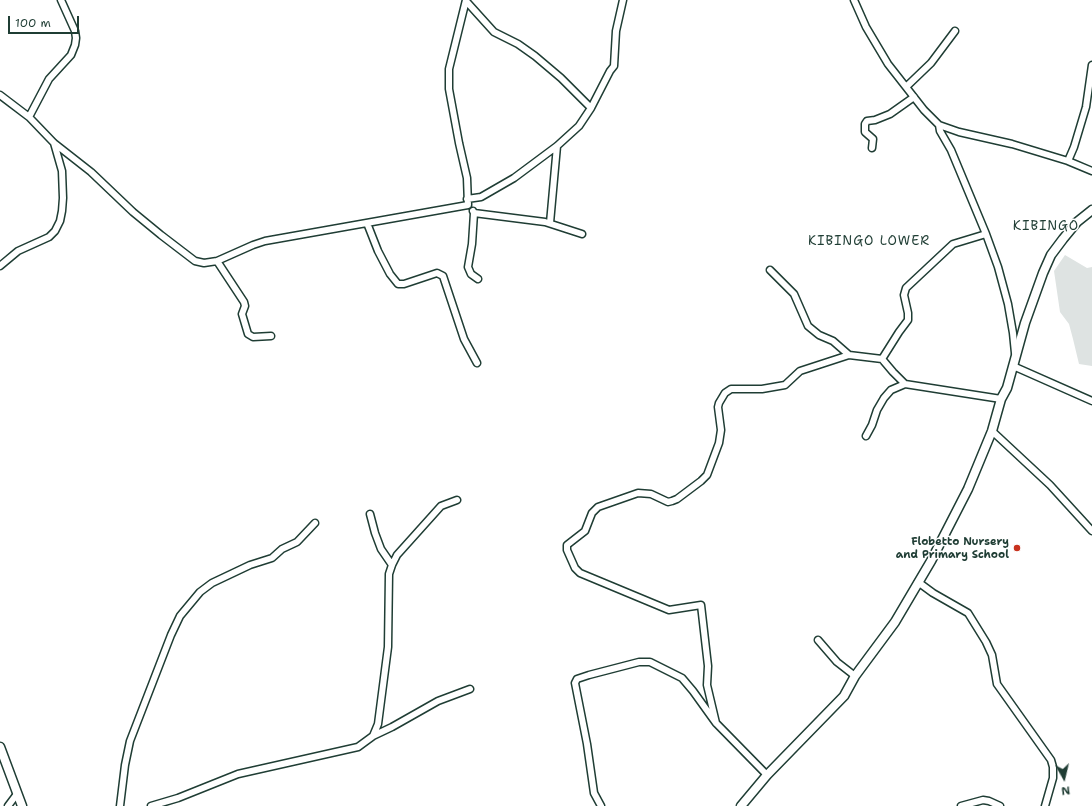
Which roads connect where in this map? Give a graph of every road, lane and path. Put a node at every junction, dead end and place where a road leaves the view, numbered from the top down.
1 (61, 0) edge
2 (466, 0) edge
3 (623, 0) edge
4 (854, 0) edge
5 (955, 31) dead end
6 (1092, 65) edge
7 (906, 87) junction
8 (0, 95) edge
9 (914, 97) junction
10 (591, 108) junction
11 (29, 117) junction
12 (939, 125) junction
13 (54, 143) junction
14 (558, 146) junction
15 (872, 148) dead end
16 (1068, 161) junction
17 (1092, 171) edge
18 (467, 202) junction
19 (1092, 210) edge
20 (474, 213) junction
21 (367, 223) junction
22 (550, 223) junction
23 (582, 234) dead end
24 (986, 234) junction
25 (217, 261) junction
26 (0, 266) edge
27 (770, 270) dead end
28 (478, 279) dead end
29 (271, 336) dead end
30 (849, 355) junction
31 (1016, 356) junction
32 (882, 359) junction
33 (477, 364) dead end
34 (1013, 366) junction
35 (905, 384) junction
36 (1002, 399) junction
37 (1092, 401) edge
38 (992, 431) junction
39 (866, 436) dead end
40 (457, 500) dead end
41 (370, 514) dead end
42 (315, 523) dead end
43 (1092, 531) edge
44 (392, 565) junction
45 (918, 582) junction
46 (818, 640) dead end
47 (855, 676) junction
48 (470, 689) dead end
49 (716, 723) junction
50 (373, 736) junction
51 (0, 747) edge
52 (767, 775) junction
53 (17, 794) junction
54 (8, 806) edge
55 (22, 806) edge
56 (120, 806) edge
57 (152, 806) edge
58 (601, 806) edge
59 (741, 806) edge
60 (961, 806) edge
61 (1000, 806) edge
62 (1045, 806) edge

1 - 11 street
2 - 10 street
2 - 18 street
3 - 10 street
4 - 7 street
5 - 7 street
6 - 16 street
7 - 9 street
8 - 11 street
9 - 12 street
9 - 15 street
10 - 14 street
11 - 13 street
12 - 16 street
12 - 24 street
13 - 25 street
13 - 26 street
14 - 18 street
14 - 22 street
16 - 17 street
18 - 20 street
18 - 21 street
19 - 31 main road
20 - 22 street
20 - 28 street
21 - 25 street
21 - 33 street
22 - 23 street
24 - 31 street
24 - 32 street
25 - 29 street
27 - 30 street
30 - 32 street
30 - 49 street
31 - 34 main road
32 - 35 street
34 - 36 main road
34 - 37 street
35 - 36 street
35 - 39 street
36 - 38 main road
38 - 43 street
38 - 45 main road
40 - 44 street
41 - 44 street
42 - 56 street
44 - 50 street
45 - 47 main road
45 - 62 street
46 - 47 street
47 - 52 main road
48 - 50 street
49 - 52 street
49 - 58 street
50 - 57 street
51 - 53 main road
52 - 59 main road
53 - 54 street
53 - 55 main road
60 - 61 street

